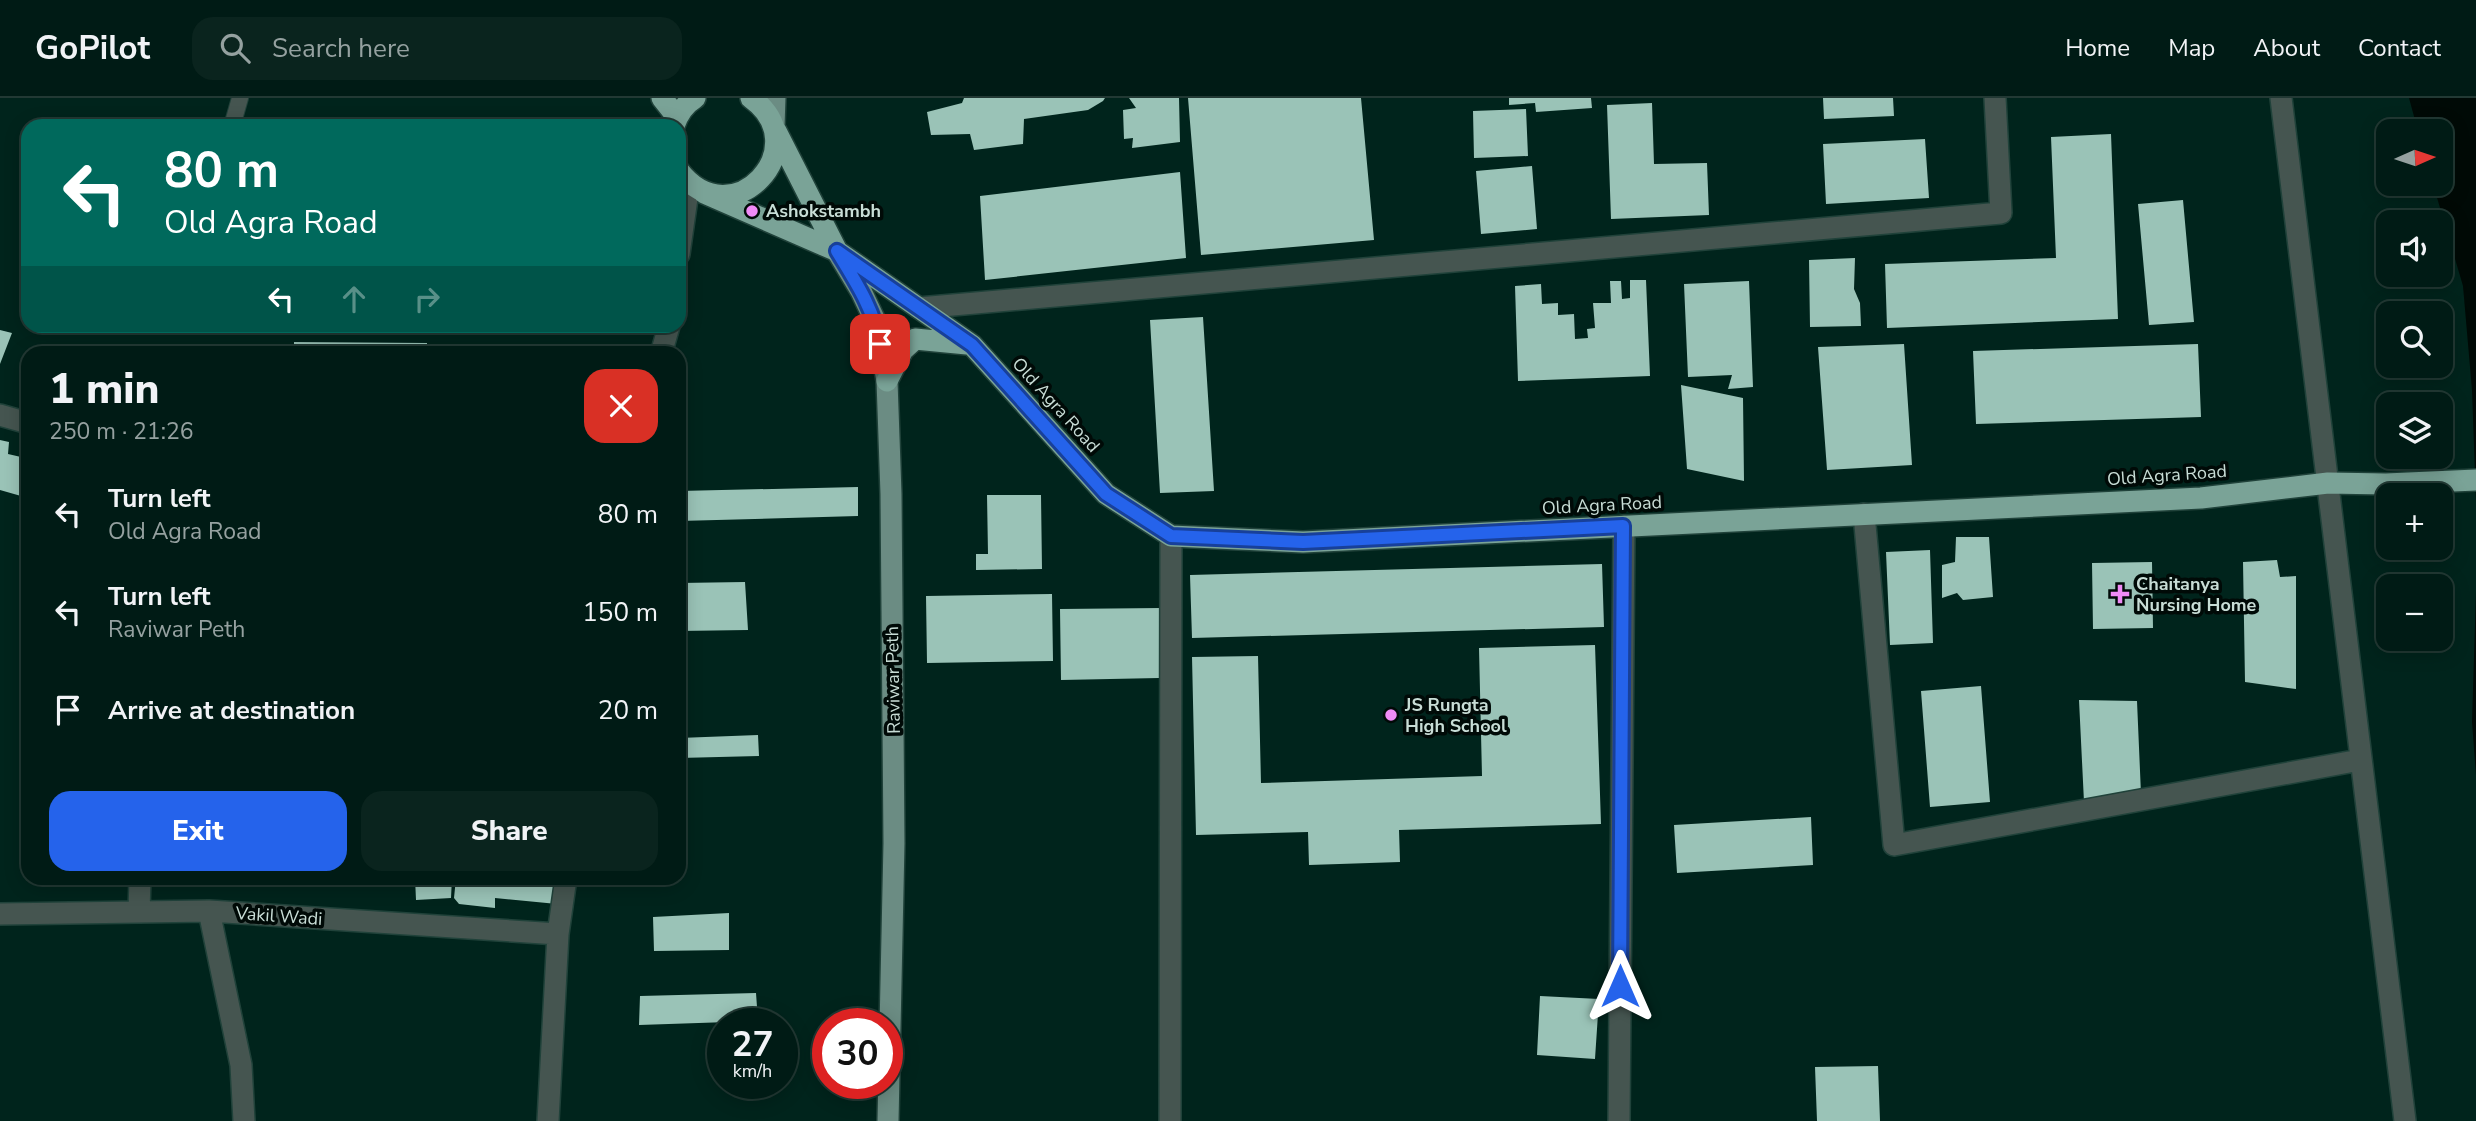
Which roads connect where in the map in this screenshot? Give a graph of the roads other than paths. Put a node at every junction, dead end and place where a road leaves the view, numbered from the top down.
1 (240, 98) edge
2 (662, 98) edge
3 (695, 98) edge
4 (751, 98) edge
5 (775, 98) edge
6 (1994, 98) edge
7 (2281, 98) edge
8 (234, 119) edge
9 (675, 119) edge
10 (677, 119) edge
11 (774, 126) junction
12 (691, 183) edge
13 (686, 213) edge
14 (837, 251) junction
15 (919, 308) junction
16 (972, 345) junction
17 (887, 381) junction
18 (0, 415) edge
19 (21, 421) edge
20 (2476, 480) edge
21 (2328, 483) junction
22 (1864, 514) junction
23 (1623, 526) junction
24 (1171, 536) junction
25 (2360, 760) junction
26 (140, 885) edge
27 (565, 885) edge
28 (209, 911) junction
29 (139, 912) junction
30 (0, 914) edge
31 (558, 934) junction
32 (244, 1121) edge
33 (548, 1121) edge
34 (888, 1121) edge
35 (1170, 1121) edge
36 (1619, 1121) edge
37 (2405, 1121) edge

1 - 8 lane
2 - 9 highway
3 - 10 highway
4 - 11 highway, Old Agra Road
5 - 11 main road
6 - 15 street
7 - 21 street
11 - 12 highway
11 - 14 highway, Old Agra Road
12 - 13 street
12 - 14 highway, Old Agra Road
14 - 15 highway, Old Agra Road
14 - 17 main road, Raviwar Peth
15 - 16 highway, Old Agra Road
16 - 17 highway
16 - 24 highway, Old Agra Road
17 - 34 main road, Raviwar Peth
18 - 19 street
20 - 21 highway, Old Agra Road
21 - 22 highway, Old Agra Road
21 - 25 street
22 - 23 highway, Old Agra Road
22 - 25 street
23 - 24 highway, Old Agra Road
23 - 36 street
24 - 35 street
25 - 37 street
26 - 29 street
27 - 31 street
28 - 29 street, Vakil Wadi
28 - 31 street, Vakil Wadi
28 - 32 street
29 - 30 street, Vakil Wadi
31 - 33 street

